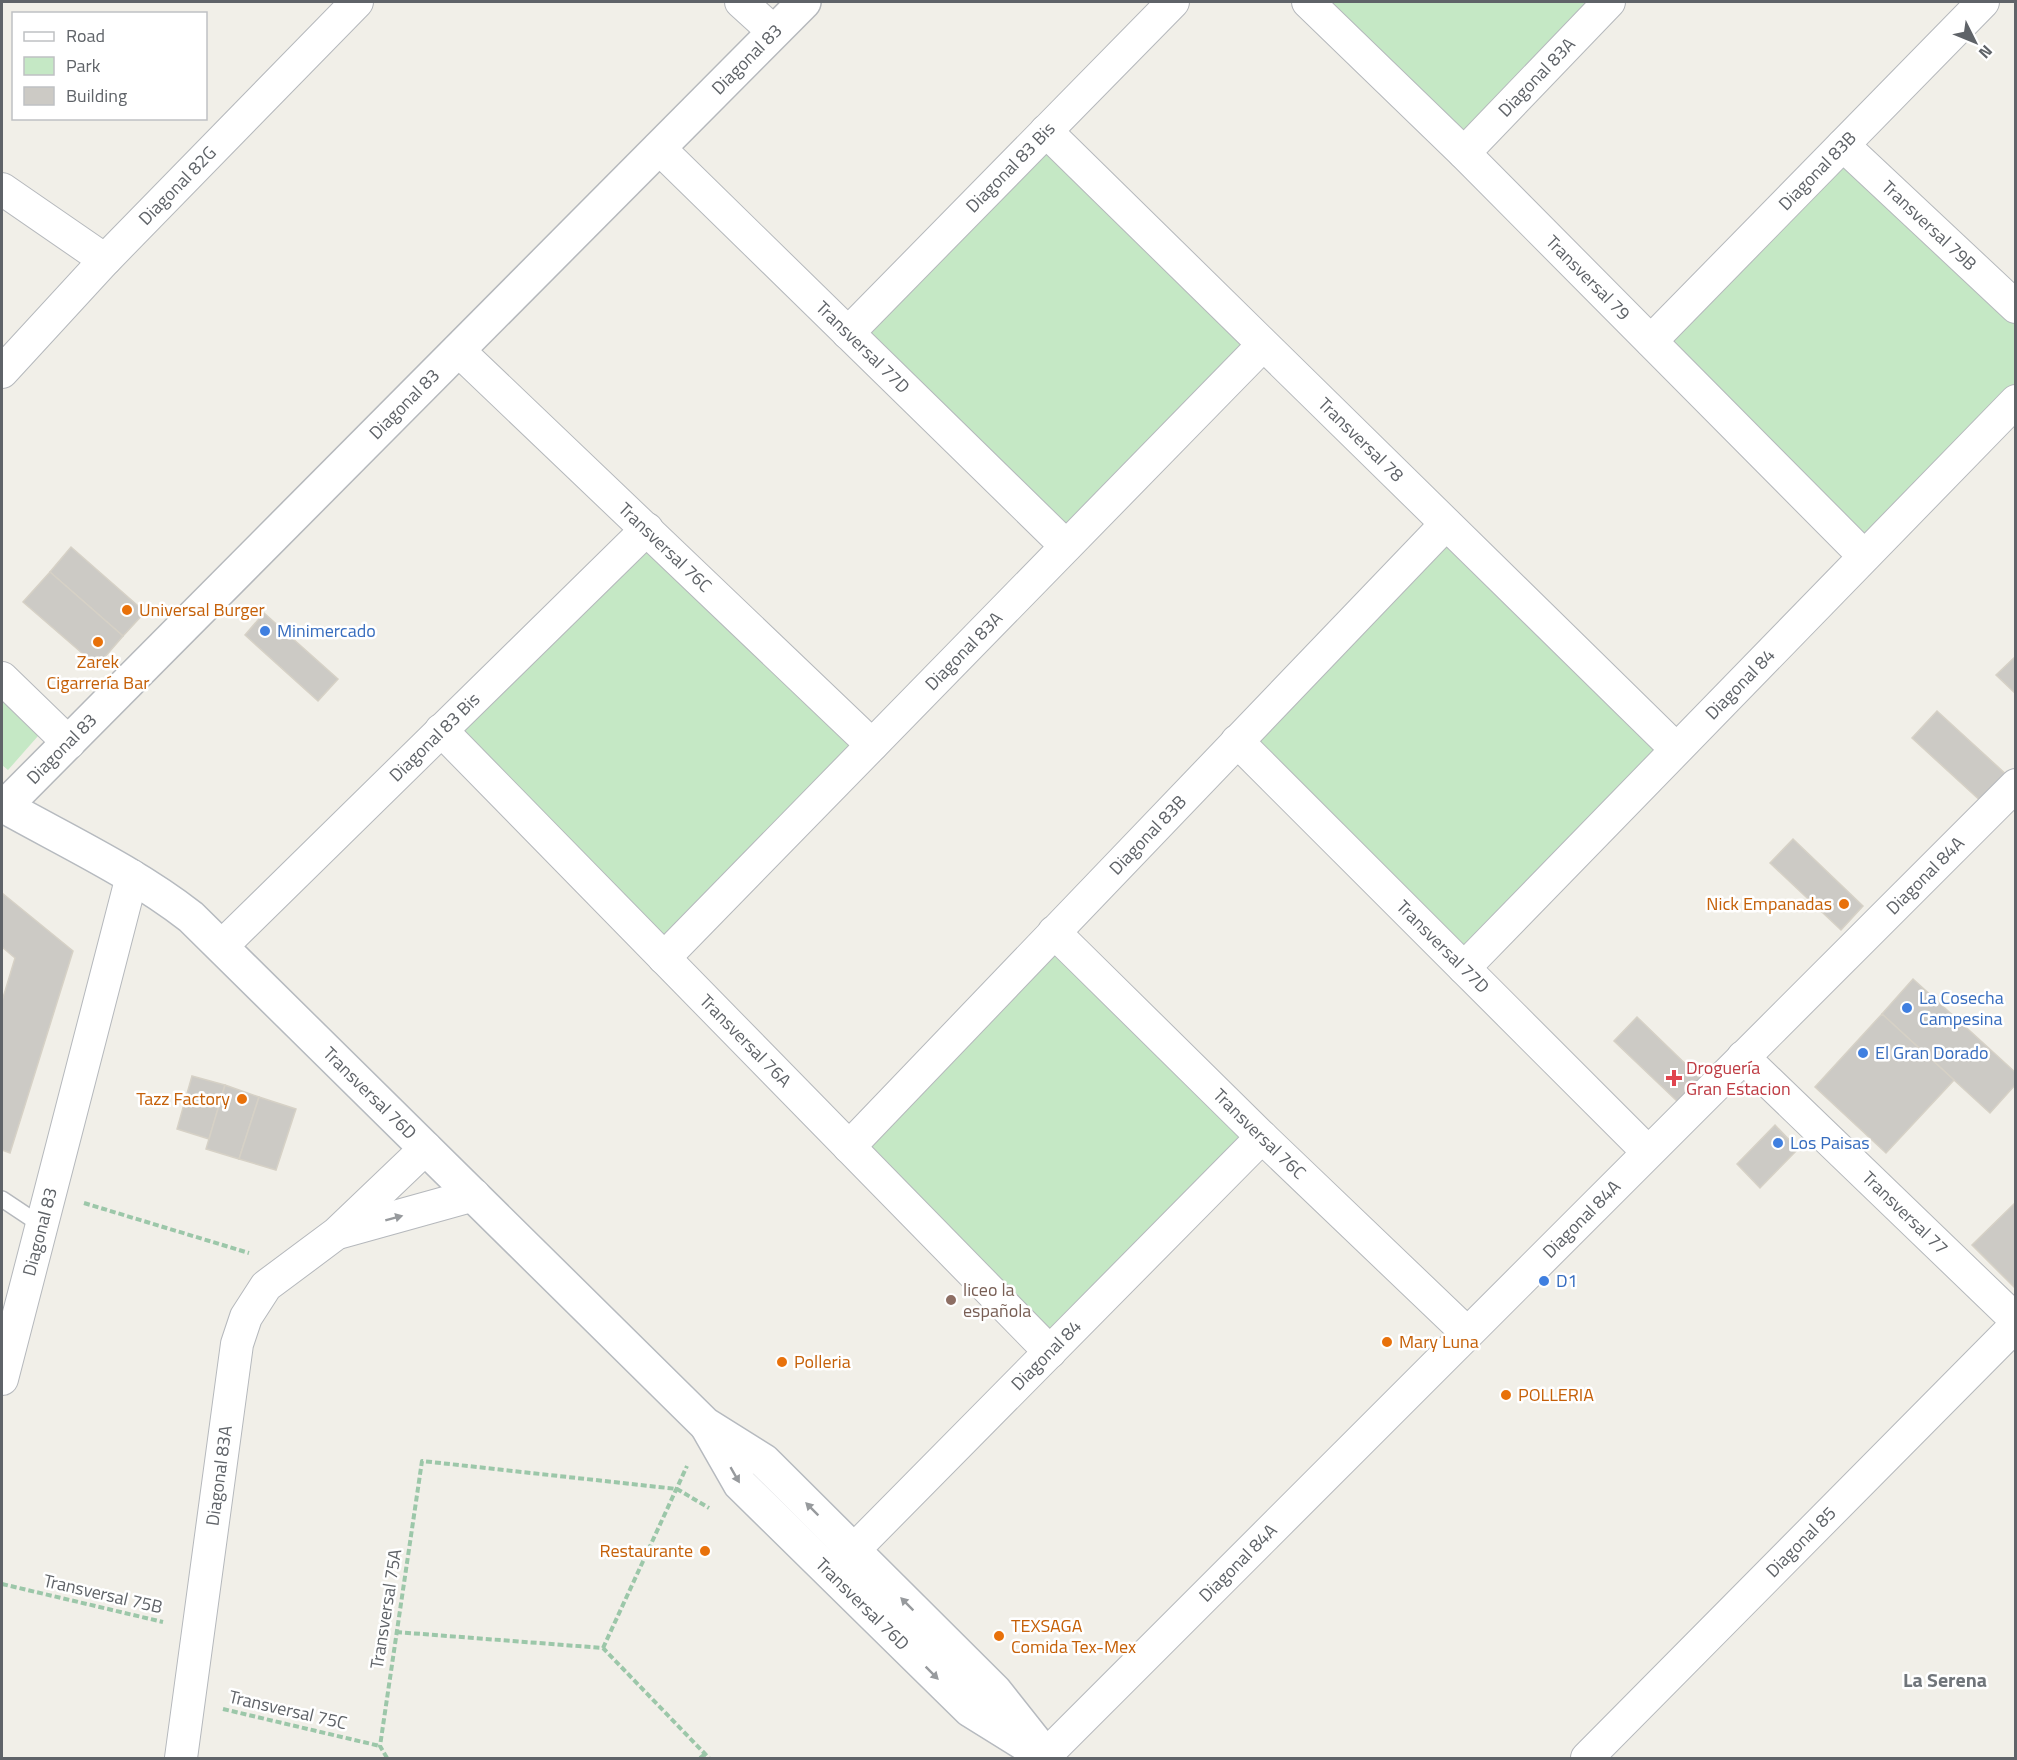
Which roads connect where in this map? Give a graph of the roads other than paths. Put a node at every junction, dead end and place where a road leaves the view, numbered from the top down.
1 (357, 2) edge
2 (741, 2) edge
3 (804, 2) edge
4 (1173, 2) edge
5 (1308, 2) edge
6 (1609, 2) edge
7 (1983, 2) edge
8 (774, 32) junction
9 (1046, 131) junction
10 (1843, 145) junction
11 (659, 148) junction
12 (1464, 153) junction
13 (2, 189) edge
14 (105, 260) junction
15 (2016, 307) edge
16 (848, 333) junction
17 (1651, 341) junction
18 (1263, 345) junction
19 (458, 350) junction
20 (2, 372) edge
21 (2016, 401) edge
22 (1446, 524) junction
23 (647, 529) junction
24 (1066, 546) junction
25 (1864, 556) junction
26 (2, 678) edge
27 (441, 730) junction
28 (1237, 741) junction
29 (69, 743) junction
30 (872, 745) junction
31 (1676, 749) junction
32 (2016, 784) edge
33 (3, 806) edge
34 (132, 876) junction
35 (1054, 932) junction
36 (222, 946) junction
37 (664, 958) junction
38 (1464, 968) junction
39 (1743, 1057) junction
40 (1262, 1137) junction
41 (849, 1147) junction
42 (426, 1148) junction
43 (1648, 1152) junction
44 (474, 1195) junction
45 (2, 1199) edge
46 (40, 1225) junction
47 (337, 1233) junction
48 (2016, 1320) edge
49 (2016, 1325) edge
50 (1467, 1333) junction
51 (1050, 1352) junction
52 (2, 1379) edge
53 (705, 1424) junction
54 (854, 1550) junction
55 (831, 1573) junction
56 (1047, 1757) edge
57 (181, 1758) edge
58 (1587, 1758) edge

1 - 14 street, Diagonal 82G
2 - 8 street
3 - 8 main road, Diagonal 83
4 - 9 street, Diagonal 83 Bis
5 - 12 street, Transversal 79
6 - 12 street, Diagonal 83A
7 - 10 street, Diagonal 83B
8 - 11 main road, Diagonal 83
9 - 16 street, Diagonal 83 Bis
9 - 18 street, Transversal 78
10 - 15 street, Transversal 79B
10 - 17 street, Diagonal 83B
11 - 16 street, Transversal 77D
11 - 19 main road, Diagonal 83
12 - 17 street, Transversal 79
13 - 14 street
14 - 20 street, Diagonal 82G
16 - 24 street, Transversal 77D
17 - 25 street, Transversal 79
18 - 22 street, Transversal 78
18 - 24 street, Diagonal 83A
19 - 23 street, Transversal 76C
19 - 29 main road, Diagonal 83
21 - 25 street, Diagonal 84
22 - 28 street, Diagonal 83B
22 - 31 street, Transversal 78
23 - 27 street, Diagonal 83 Bis
23 - 30 street, Transversal 76C
24 - 30 street, Diagonal 83A
25 - 31 street, Diagonal 84
26 - 29 street
27 - 36 street, Diagonal 83 Bis
27 - 37 street, Transversal 76A
28 - 35 street, Diagonal 83B
28 - 38 street, Transversal 77D
29 - 33 main road, Diagonal 83
30 - 37 street, Diagonal 83A
31 - 38 street, Diagonal 84
32 - 39 street, Diagonal 84A
33 - 34 main road, Transversal 76D
34 - 36 main road, Transversal 76D
34 - 46 street, Diagonal 83
35 - 40 street, Transversal 76C
35 - 41 street, Diagonal 83B
36 - 42 main road, Transversal 76D
37 - 41 street, Transversal 76A
38 - 43 street, Transversal 77D
39 - 43 street, Diagonal 84A
39 - 48 street, Transversal 77
40 - 50 street, Transversal 76C
40 - 51 street, Diagonal 84
41 - 51 street, Transversal 76A
42 - 44 main road, Transversal 76D
42 - 47 street, Diagonal 83A
43 - 50 street, Diagonal 84A
47 -> 44 street, Diagonal 83A
44 - 53 main road, Transversal 76D
45 - 46 lane
46 - 52 street, Diagonal 83
47 - 57 street, Diagonal 83A
49 - 58 street, Diagonal 85
50 - 56 street, Diagonal 84A
51 - 54 street, Diagonal 84
54 -> 53 main road, Transversal 76D
53 -> 55 main road, Transversal 76D
54 - 55 street, Diagonal 84
56 -> 54 main road, Transversal 76D
55 -> 56 main road, Transversal 76D

